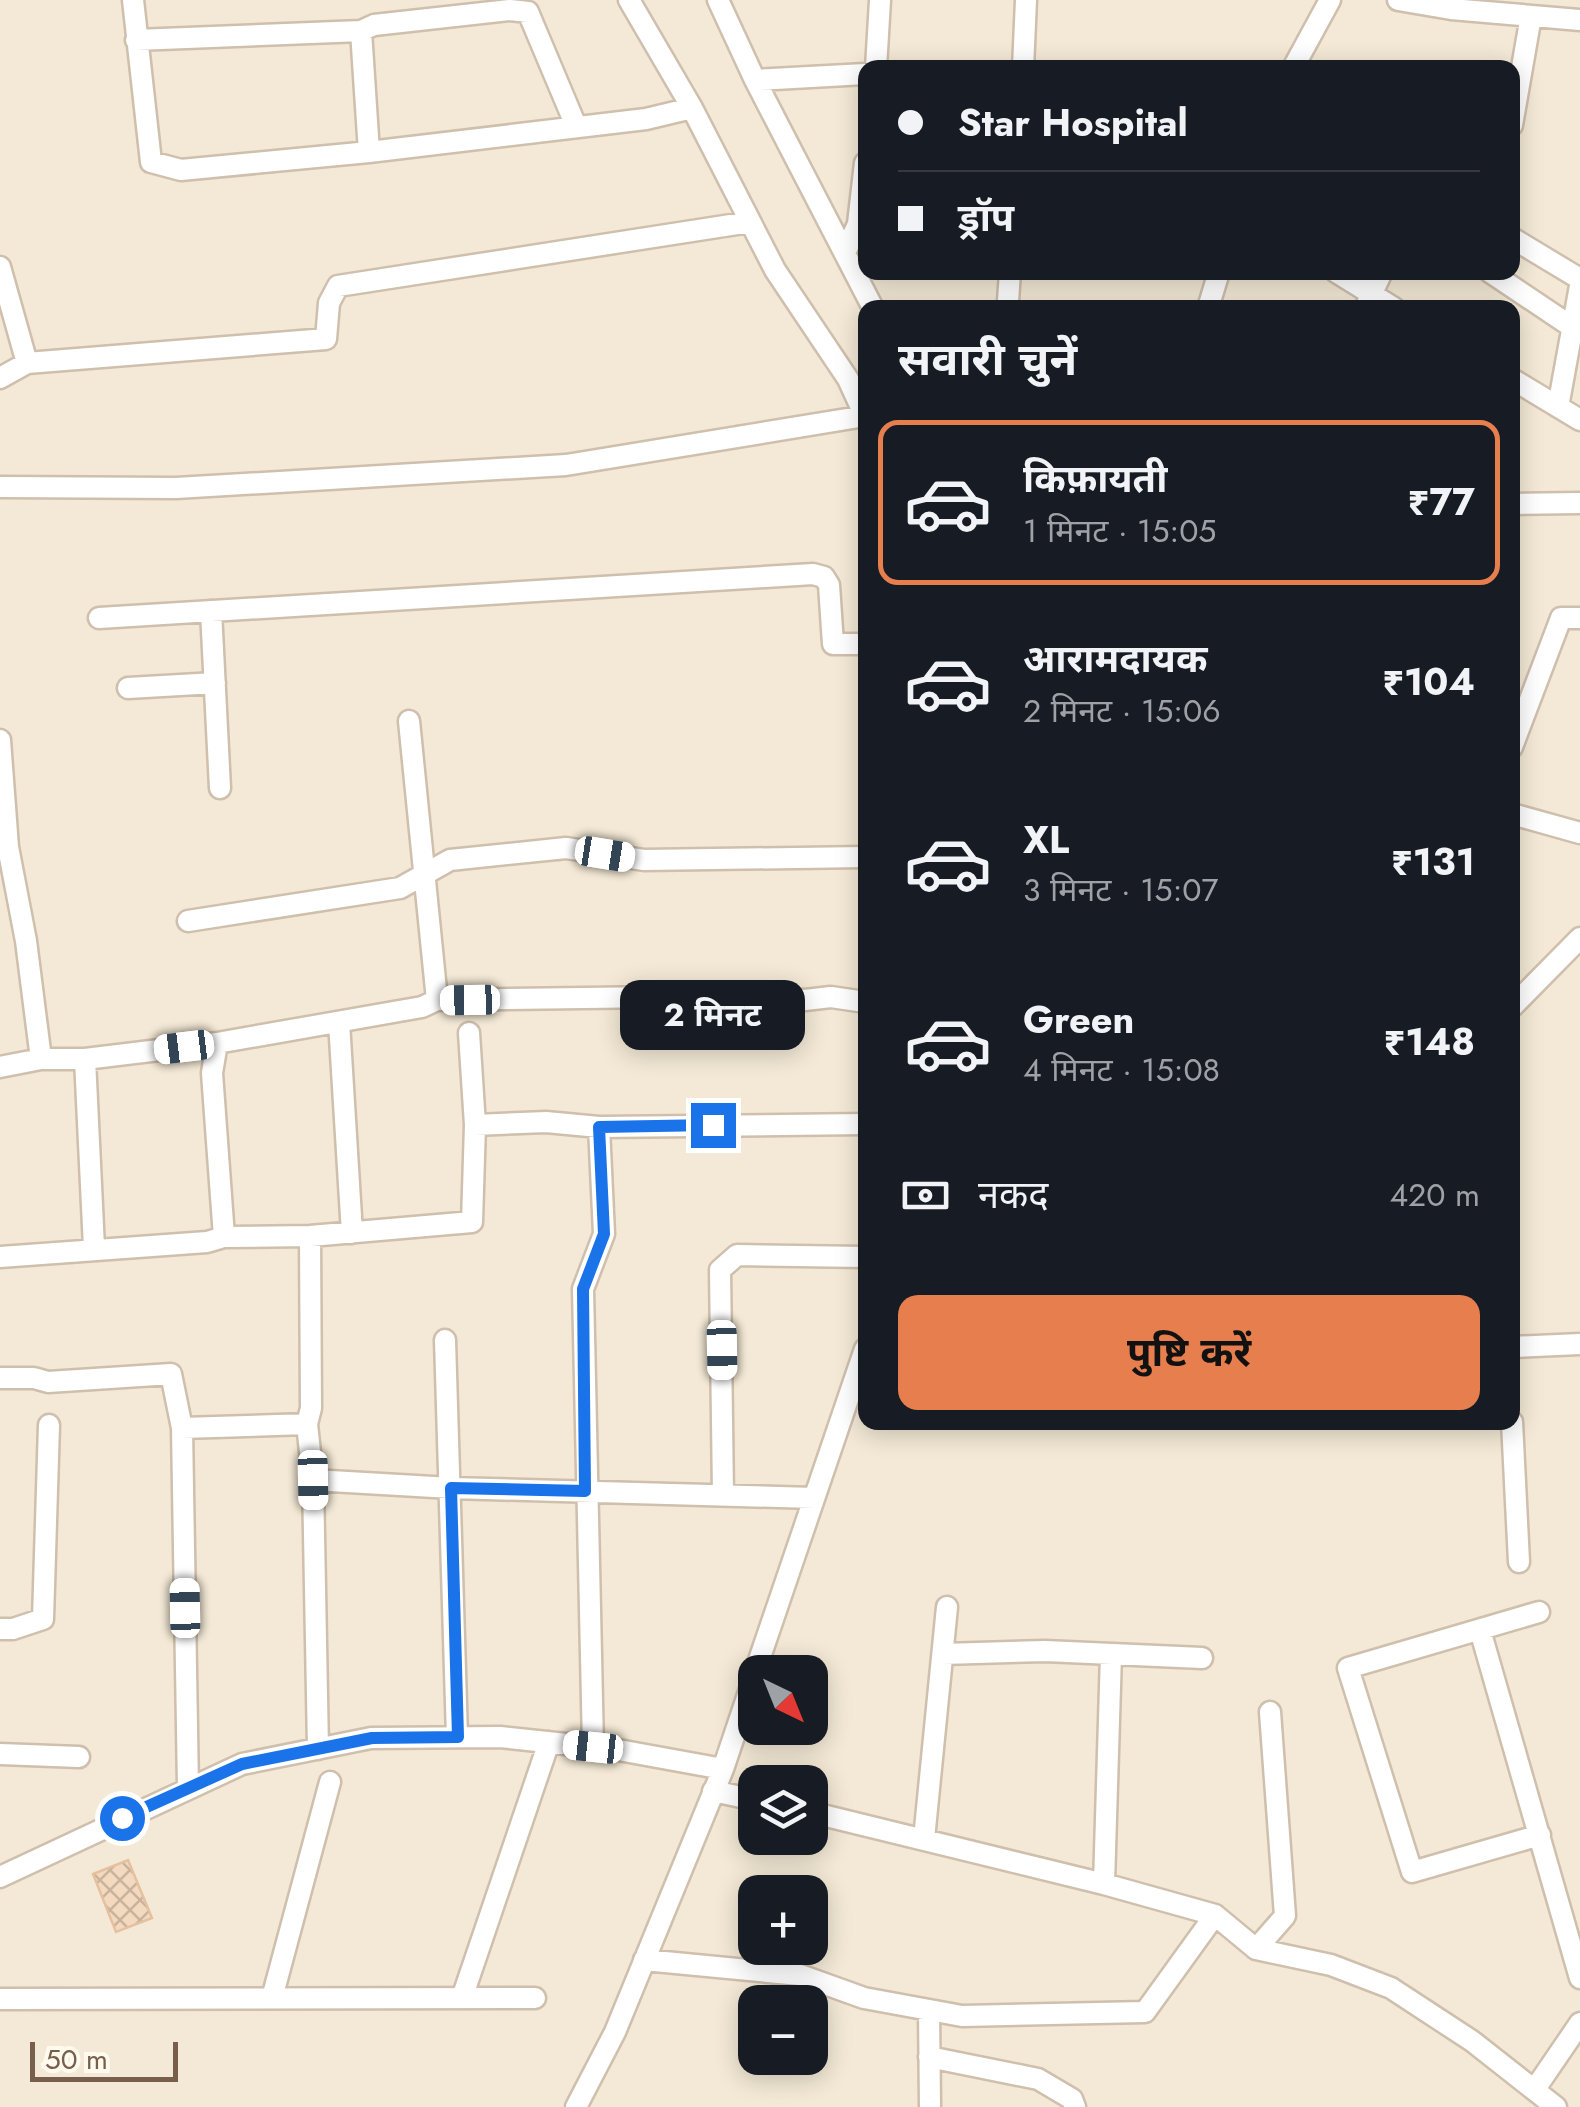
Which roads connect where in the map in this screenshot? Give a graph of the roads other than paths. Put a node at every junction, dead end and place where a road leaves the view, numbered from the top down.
1 (132, 0) edge
2 (629, 0) edge
3 (718, 0) edge
4 (880, 0) edge
5 (1026, 0) edge
6 (1330, 0) edge
7 (1398, 0) edge
8 (1531, 16) junction
9 (1580, 20) edge
10 (360, 31) junction
11 (136, 40) junction
12 (876, 60) edge
13 (1023, 60) edge
14 (1297, 60) edge
15 (858, 74) edge
16 (1520, 79) edge
17 (755, 80) junction
18 (692, 108) junction
19 (576, 126) junction
20 (369, 152) junction
21 (750, 222) junction
22 (858, 224) edge
23 (1520, 243) edge
24 (845, 254) junction
25 (0, 267) edge
26 (858, 279) edge
27 (1345, 280) edge
28 (1502, 280) edge
29 (1580, 282) edge
30 (1368, 300) edge
31 (1576, 329) edge
32 (27, 363) junction
33 (0, 378) edge
34 (1520, 384) edge
35 (858, 401) edge
36 (1558, 407) junction
37 (858, 417) edge
38 (1580, 420) edge
39 (0, 487) edge
40 (1580, 503) edge
41 (1520, 504) edge
42 (212, 611) junction
43 (99, 618) dead end
44 (1580, 618) edge
45 (858, 644) edge
46 (215, 683) junction
47 (128, 688) dead end
48 (409, 721) dead end
49 (1520, 726) edge
50 (0, 740) edge
51 (220, 788) dead end
52 (1520, 816) edge
53 (1580, 833) edge
54 (858, 857) edge
55 (423, 874) junction
56 (188, 921) dead end
57 (1580, 938) edge
58 (1520, 999) edge
59 (437, 1000) junction
60 (858, 1001) edge
61 (339, 1022) junction
62 (469, 1033) dead end
63 (217, 1044) junction
64 (42, 1059) junction
65 (85, 1059) junction
66 (0, 1067) edge
67 (858, 1124) edge
68 (474, 1125) junction
69 (599, 1127) junction
70 (352, 1233) junction
71 (224, 1236) junction
72 (310, 1236) junction
73 (94, 1248) junction
74 (0, 1257) edge
75 (858, 1257) edge
76 (444, 1340) dead end
77 (1580, 1344) edge
78 (1520, 1347) edge
79 (858, 1369) edge
80 (0, 1378) edge
81 (308, 1424) junction
82 (48, 1426) dead end
83 (182, 1428) junction
84 (1512, 1430) edge
85 (313, 1480) junction
86 (451, 1488) junction
87 (585, 1491) junction
88 (722, 1495) junction
89 (814, 1498) junction
90 (1519, 1562) dead end
91 (947, 1607) dead end
92 (1539, 1612) dead end
93 (0, 1628) edge
94 (1480, 1630) junction
95 (943, 1654) junction
96 (1112, 1654) junction
97 (761, 1655) edge
98 (1202, 1658) dead end
99 (1270, 1712) dead end
100 (738, 1722) edge
101 (458, 1737) junction
102 (549, 1742) junction
103 (593, 1747) junction
104 (318, 1748) junction
105 (0, 1754) edge
106 (79, 1757) dead end
107 (722, 1769) junction
108 (330, 1782) dead end
109 (188, 1788) junction
110 (714, 1791) junction
111 (738, 1796) edge
112 (828, 1816) edge
113 (1540, 1835) junction
114 (924, 1839) junction
115 (0, 1876) edge
116 (1104, 1884) junction
117 (1571, 1909) edge
118 (1215, 1915) junction
119 (1256, 1949) junction
120 (644, 1960) junction
121 (1580, 1978) edge
122 (272, 1998) junction
123 (462, 1998) junction
124 (535, 1998) dead end
125 (0, 1999) edge
126 (929, 2010) junction
127 (1580, 2023) edge
128 (929, 2057) junction
129 (1535, 2089) junction
130 (576, 2107) edge
131 (930, 2107) edge
132 (1075, 2107) edge
133 (1556, 2107) edge

1 - 11 street
2 - 18 street
3 - 17 street
4 - 12 street
5 - 13 street
6 - 14 street
7 - 8 street
8 - 9 street
8 - 16 street
10 - 11 street
10 - 19 street
10 - 20 street
11 - 20 street
15 - 17 street
17 - 24 street
18 - 19 street
18 - 21 street
19 - 20 street
21 - 32 street
21 - 35 street
22 - 24 street
23 - 29 street
24 - 26 street
25 - 32 street
27 - 30 street
28 - 31 street
29 - 31 street
31 - 36 street
32 - 33 street
34 - 36 street
36 - 38 street
37 - 39 street
40 - 41 street
42 - 43 street
42 - 45 street
42 - 46 street
44 - 49 street
46 - 47 street
46 - 51 street
48 - 55 street
50 - 64 street
52 - 53 street
54 - 55 street
55 - 56 street
55 - 59 street
57 - 58 street
59 - 60 street
59 - 61 street
61 - 63 street
61 - 70 street
62 - 68 street
63 - 65 street
63 - 71 street
64 - 65 street
64 - 66 street
65 - 73 street
67 - 69 street
68 - 69 street
68 - 70 street
69 - 87 street
70 - 72 street
71 - 72 street
71 - 73 street
72 - 81 street
73 - 74 street
75 - 88 street
76 - 86 street
77 - 78 street
79 - 89 street
80 - 83 street
81 - 83 street
81 - 85 street
82 - 93 street
83 - 109 street
84 - 90 street
85 - 86 street
85 - 104 street
86 - 87 street
86 - 101 street
87 - 88 street
87 - 103 street
88 - 89 street
89 - 97 street
91 - 95 street
92 - 94 street
94 - 113 street
94 - 113 street
95 - 96 street
95 - 114 street
96 - 98 street
96 - 116 street
99 - 119 street
100 - 107 street
101 - 102 street
101 - 104 street
102 - 103 street
102 - 123 street
103 - 107 street
104 - 109 street
105 - 106 street
107 - 110 street
108 - 122 street
109 - 115 street
110 - 111 street
110 - 120 street
112 - 114 street
113 - 117 street
114 - 116 street
116 - 118 street
117 - 121 street
118 - 119 street
118 - 126 street
119 - 129 street
120 - 126 street
120 - 130 street
122 - 123 street
122 - 125 street
123 - 124 street
126 - 128 street
127 - 129 street
128 - 131 street
128 - 132 street
129 - 133 street

